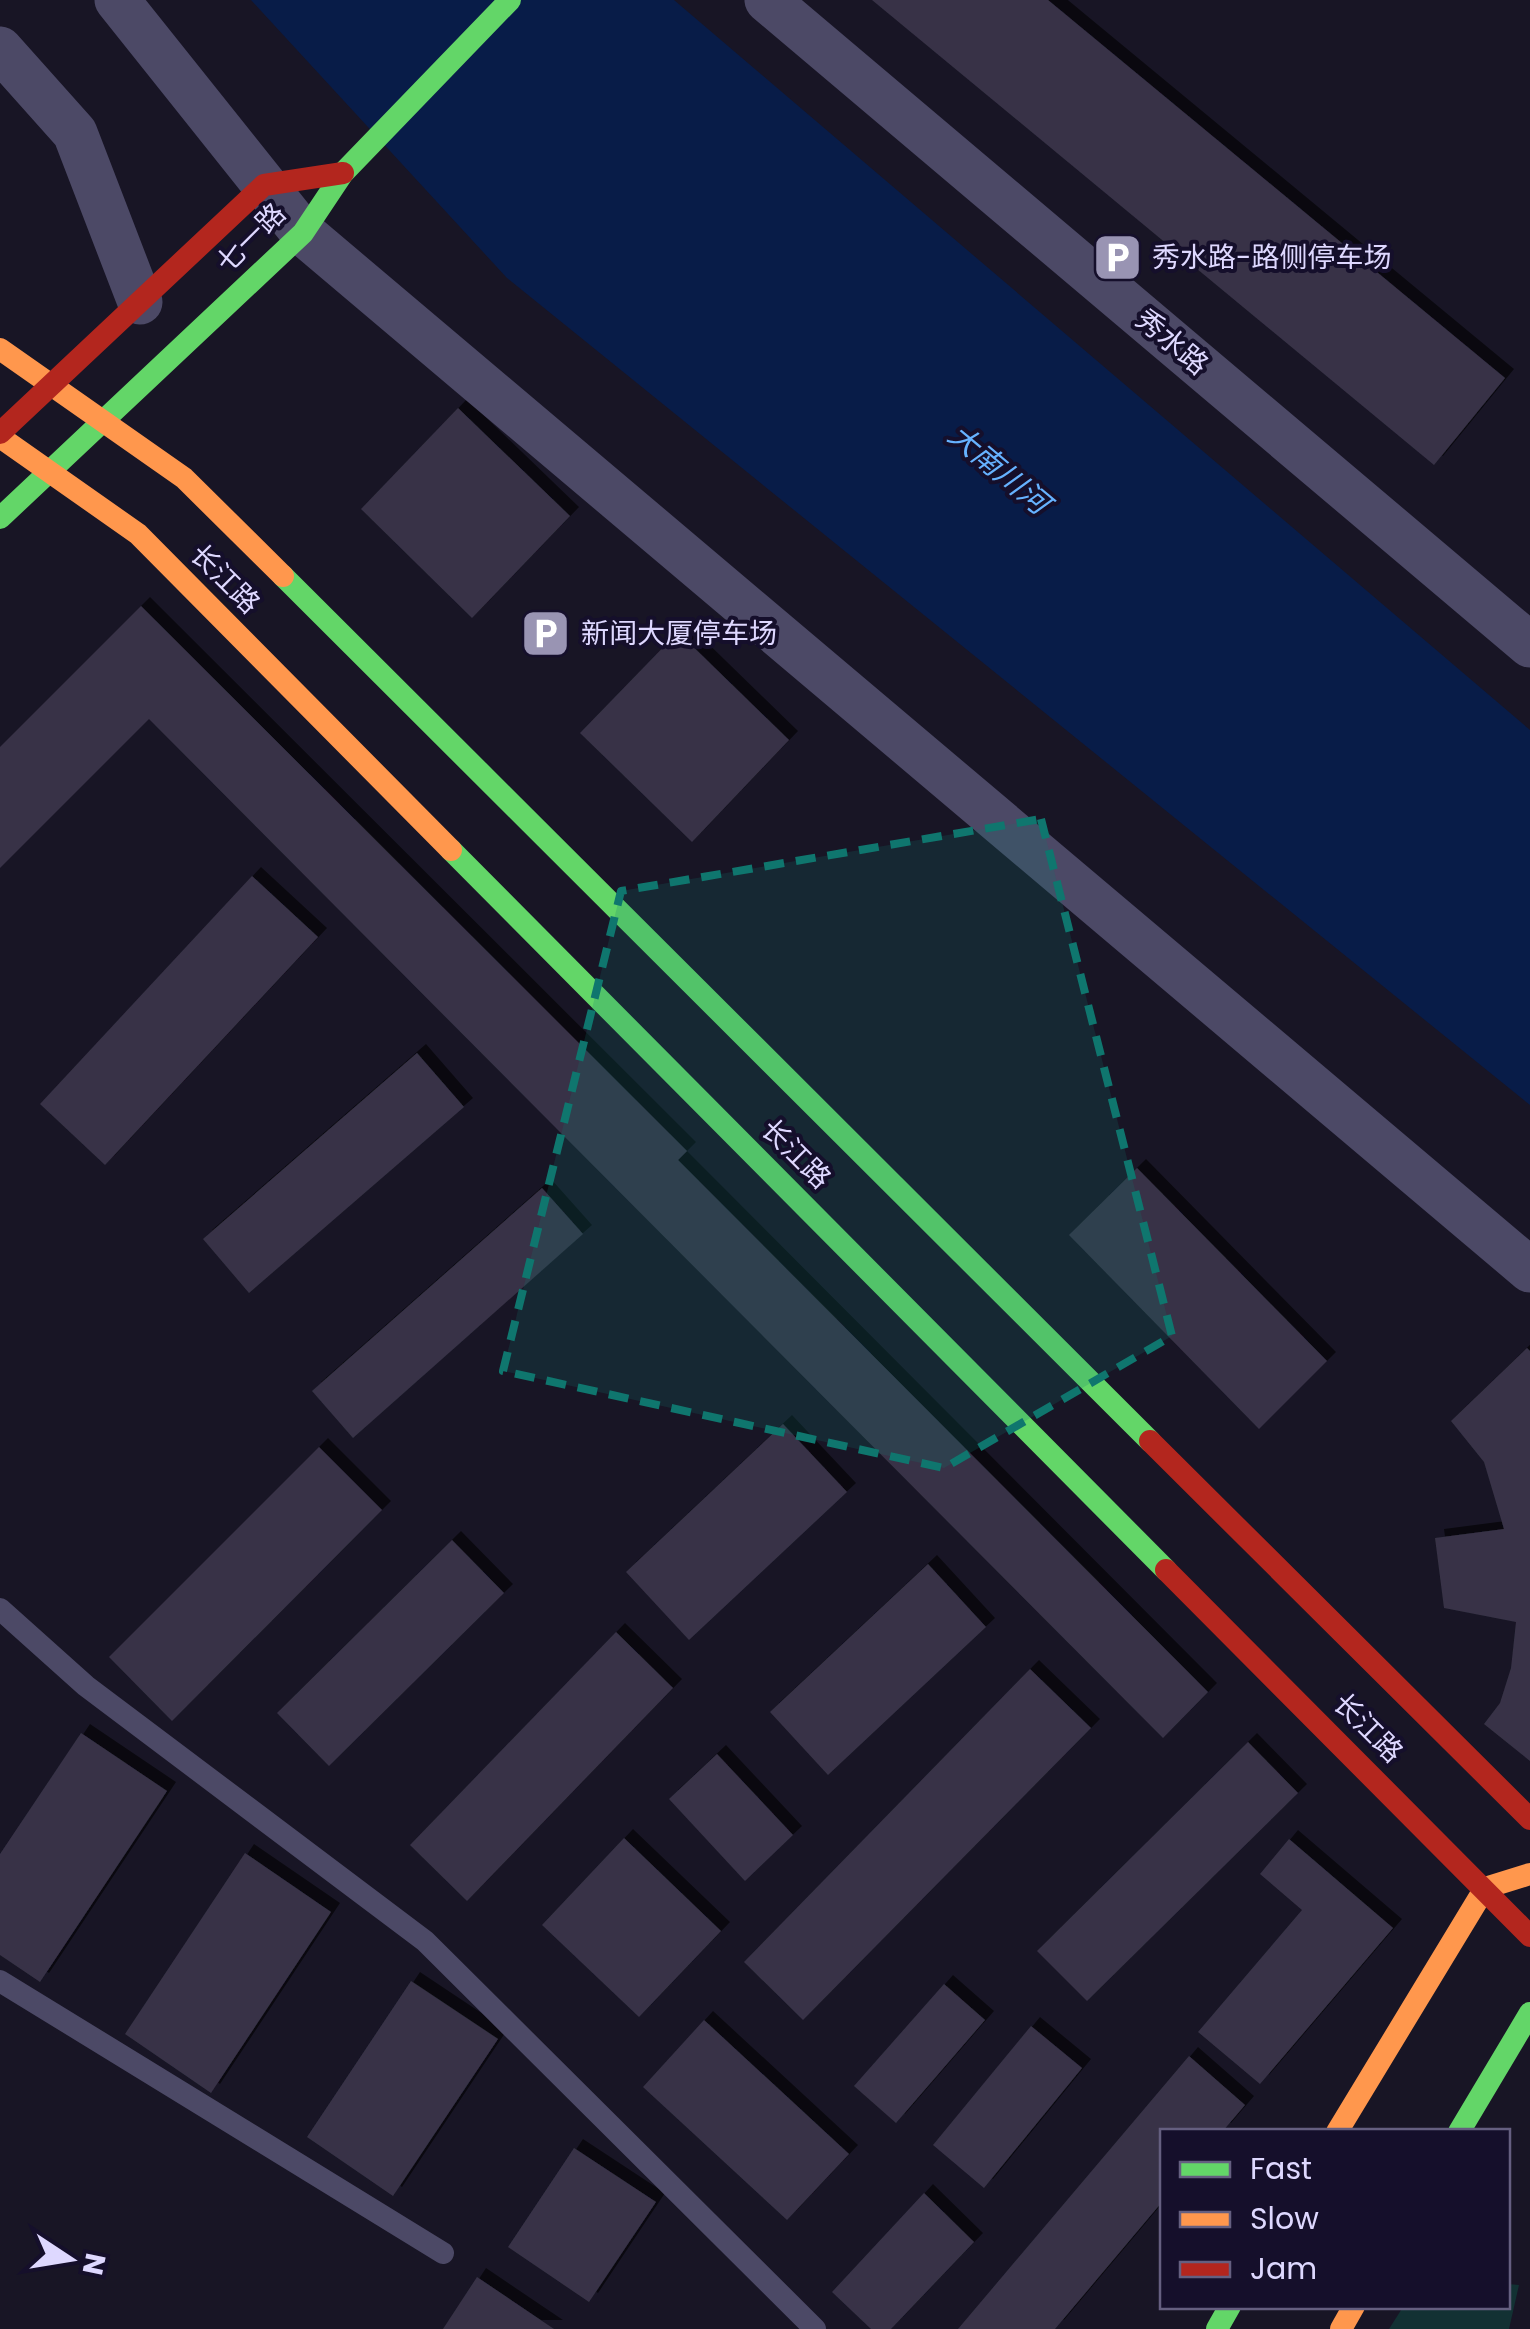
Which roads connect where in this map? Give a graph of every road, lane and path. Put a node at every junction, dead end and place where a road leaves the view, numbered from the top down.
1 (116, 0) edge
2 (510, 0) edge
3 (767, 0) edge
4 (0, 49) edge
5 (343, 172) junction
6 (264, 185) junction
7 (303, 233) junction
8 (140, 302) junction
9 (0, 349) edge
10 (52, 385) junction
11 (102, 420) junction
12 (0, 435) edge
13 (48, 471) junction
14 (0, 518) edge
15 (1530, 646) edge
16 (1530, 1270) edge
17 (0, 1610) edge
18 (1530, 1819) edge
19 (1530, 1874) edge
20 (1485, 1888) junction
21 (1530, 1936) edge
22 (0, 1981) edge
23 (1530, 2013) edge
24 (1339, 2129) edge
25 (1461, 2129) edge
26 (443, 2254) dead end
27 (815, 2329) edge

1 - 6 street
2 - 5 main road
3 - 15 street, 秀水路
4 - 8 street
5 - 6 main road, 七一路
5 - 7 main road, 七一路
6 - 7 street
6 - 8 main road, 七一路
7 - 11 main road, 七一路
7 - 16 street
8 - 10 main road, 七一路
9 - 10 main road, 长江路
10 - 11 main road, 长江路
10 - 12 main road, 七一路
11 - 13 main road, 七一路
11 - 18 main road, 长江路
12 - 13 main road, 长江路
13 - 14 main road, 七一路
13 - 20 main road, 长江路
17 - 27 lane
19 - 20 main road
20 - 21 main road, 长江路
20 - 24 main road
22 - 26 lane
23 - 25 main road

